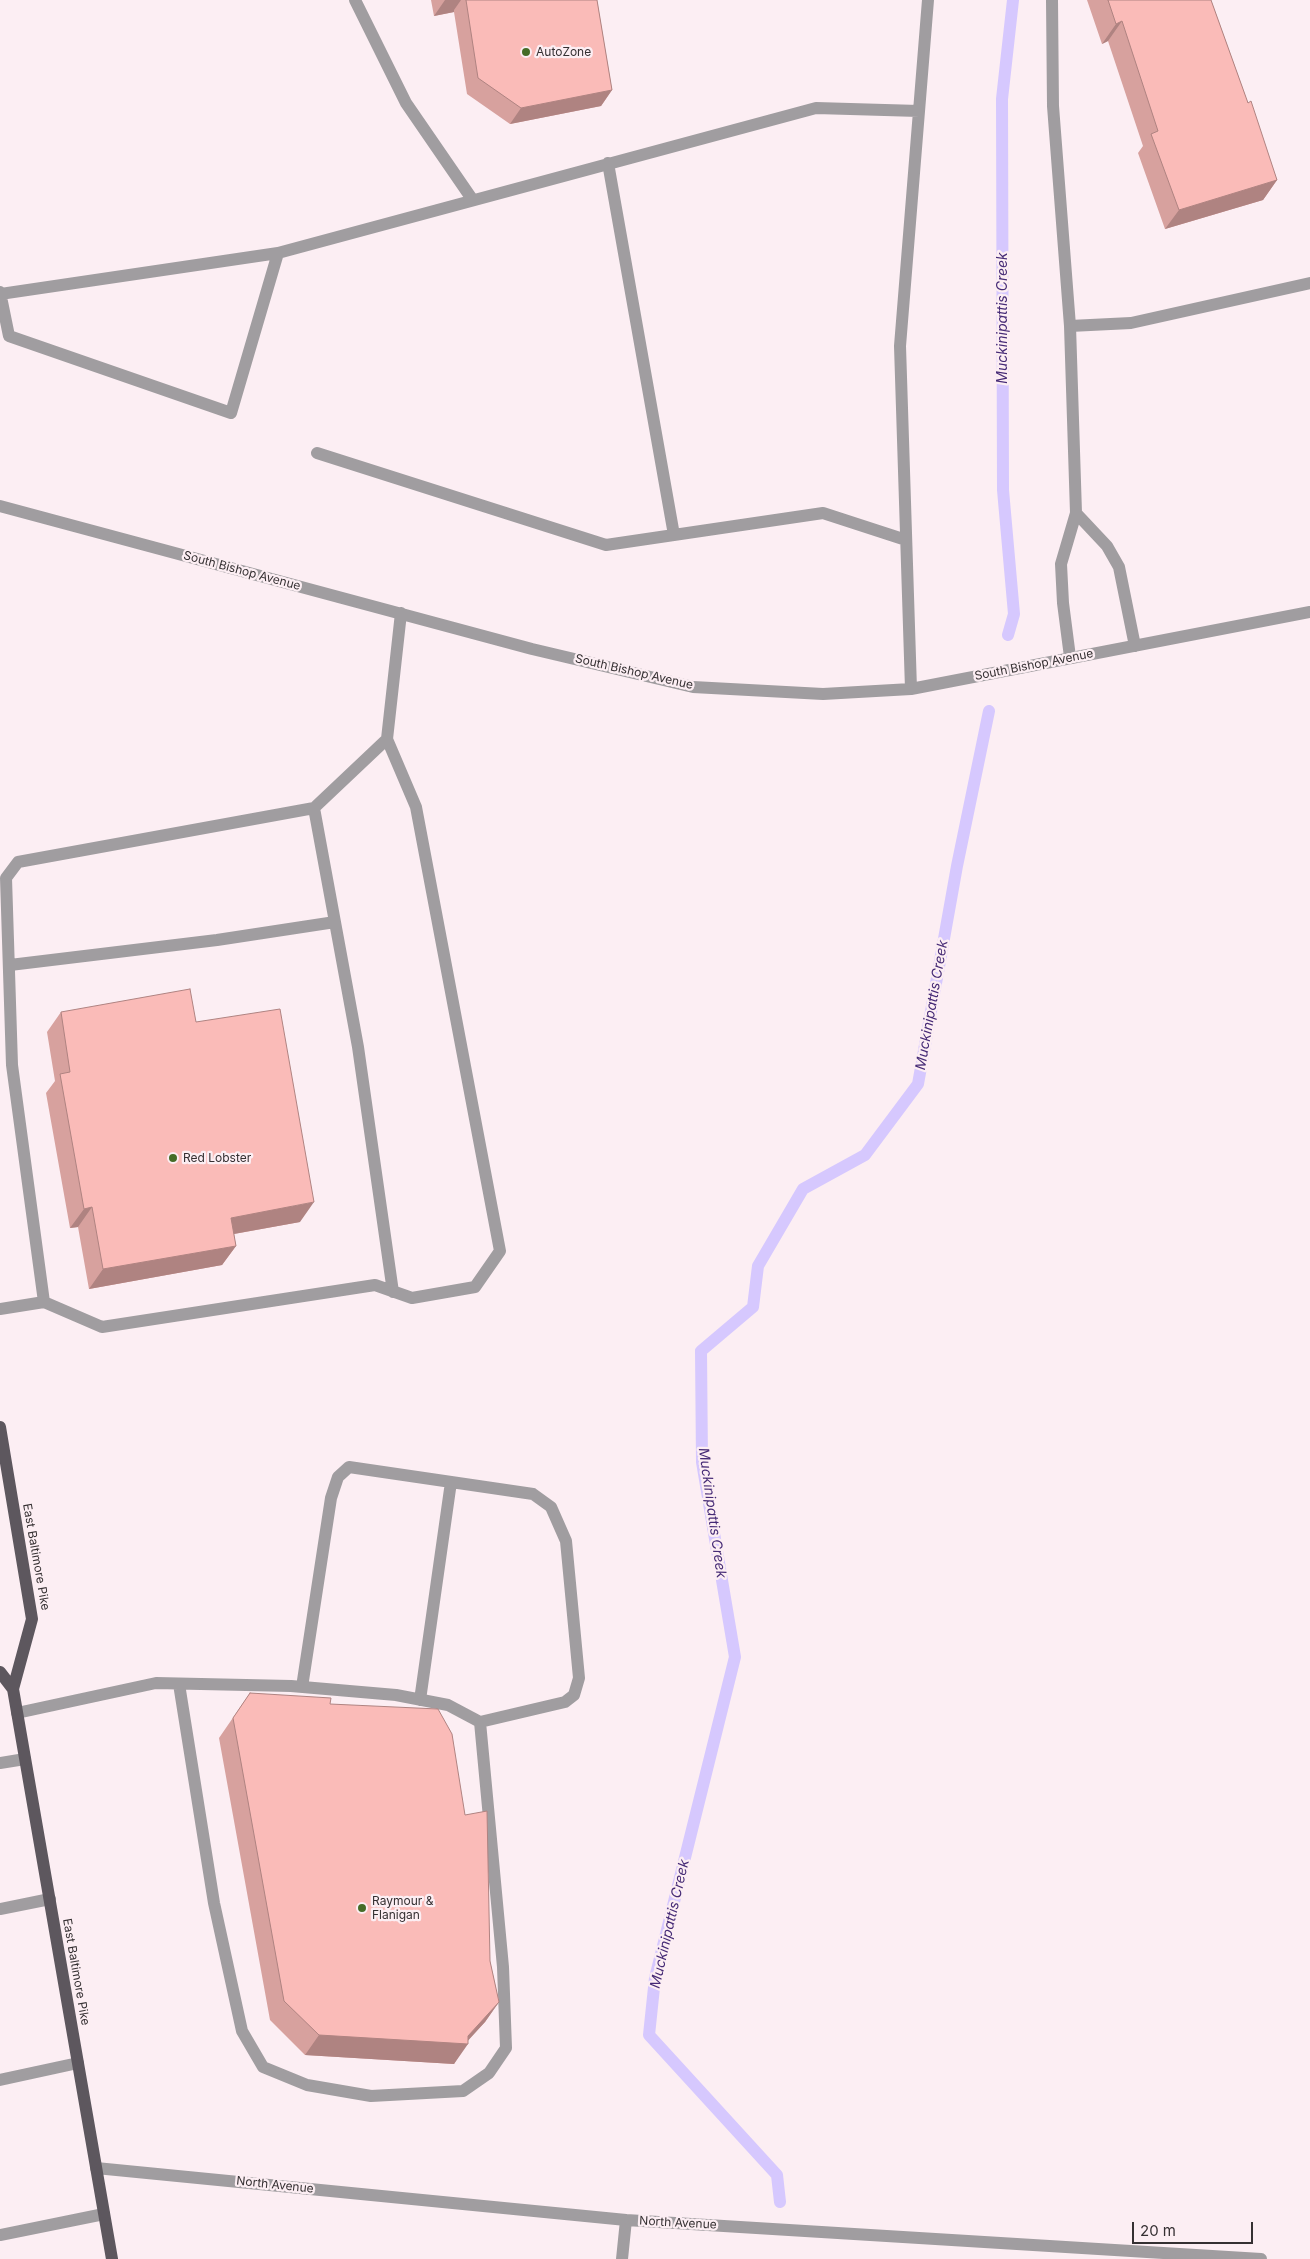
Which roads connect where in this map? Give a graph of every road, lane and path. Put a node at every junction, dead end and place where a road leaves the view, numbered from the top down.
1 (355, 0) edge
2 (928, 0) edge
3 (1052, 0) edge
4 (919, 111) junction
5 (608, 163) junction
6 (472, 199) junction
7 (278, 253) junction
8 (1310, 283) edge
9 (0, 293) edge
10 (1070, 326) junction
11 (317, 453) dead end
12 (0, 506) edge
13 (1076, 513) junction
14 (674, 535) junction
15 (906, 540) junction
16 (1310, 612) edge
17 (401, 613) junction
18 (1135, 646) junction
19 (1070, 658) junction
20 (911, 689) junction
21 (387, 739) junction
22 (314, 808) junction
23 (335, 922) junction
24 (10, 965) junction
25 (393, 1292) junction
26 (44, 1302) junction
27 (0, 1309) edge
28 (0, 1428) edge
29 (452, 1482) junction
30 (0, 1672) edge
31 (179, 1684) junction
32 (302, 1687) junction
33 (13, 1690) junction
34 (420, 1700) junction
35 (17, 1713) junction
36 (480, 1722) junction
37 (25, 1759) junction
38 (0, 1763) edge
39 (50, 1899) junction
40 (0, 1909) edge
41 (78, 2063) junction
42 (0, 2080) edge
43 (96, 2168) junction
44 (104, 2214) junction
45 (626, 2220) junction
46 (0, 2235) edge
47 (112, 2259) edge
48 (622, 2259) edge
49 (1261, 2259) edge

1 - 6 street
2 - 4 street
3 - 10 street
4 - 5 street
4 - 15 street
5 - 6 street
5 - 14 street
6 - 7 street
7 - 9 street
7 - 9 street
8 - 10 street
10 - 13 street
11 - 14 street
12 - 17 street, South Bishop Avenue
13 - 18 street
13 - 19 street
14 - 15 street
15 - 20 street
16 - 18 street, South Bishop Avenue
17 - 20 street, South Bishop Avenue
17 - 21 street
18 - 19 street, South Bishop Avenue
19 - 20 street, South Bishop Avenue
21 - 22 street
21 - 25 street
22 - 23 street
22 - 24 street
23 - 24 street
23 - 25 street
24 - 26 street
25 - 26 street
26 - 27 street
28 - 33 main road, East Baltimore Pike
29 - 32 street
29 - 34 street
29 - 36 street
30 - 33 main road, East Baltimore Pike
31 - 32 street
31 - 35 street
31 - 36 street
32 - 34 street
33 - 35 main road, East Baltimore Pike
34 - 36 street
35 - 37 main road, East Baltimore Pike
37 - 38 street
37 - 39 main road, East Baltimore Pike
39 - 40 street
39 - 41 main road, East Baltimore Pike
41 - 42 street
41 - 43 main road, East Baltimore Pike
43 - 44 main road, East Baltimore Pike
43 - 45 street, North Avenue
44 - 46 street
44 - 47 main road, East Baltimore Pike
45 - 48 street
45 - 49 street, North Avenue

